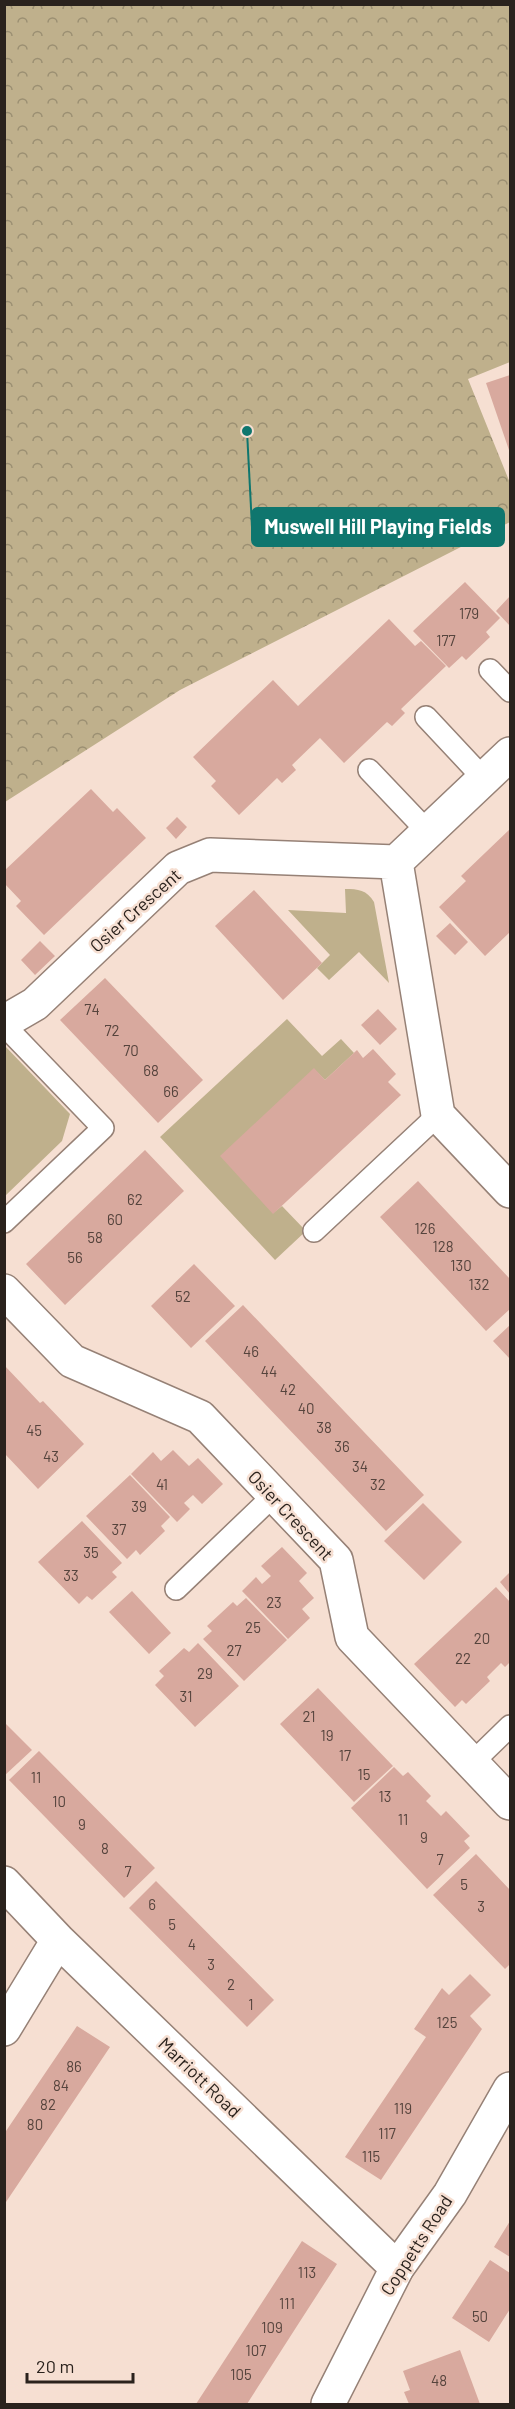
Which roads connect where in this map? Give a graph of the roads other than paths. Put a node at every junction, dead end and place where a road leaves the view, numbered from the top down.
1 (490, 670) dead end
2 (510, 691) edge
3 (426, 717) dead end
4 (510, 754) edge
5 (369, 770) dead end
6 (484, 779) junction
7 (428, 832) junction
8 (396, 862) junction
9 (4, 1024) edge
10 (438, 1115) junction
11 (510, 1191) edge
12 (4, 1222) edge
13 (314, 1231) dead end
14 (4, 1291) edge
15 (274, 1495) junction
16 (176, 1588) dead end
17 (510, 1726) edge
18 (472, 1762) junction
19 (510, 1803) edge
20 (4, 1883) edge
21 (58, 1940) junction
22 (4, 2029) edge
23 (510, 2089) edge
24 (397, 2268) junction
25 (328, 2404) edge

1 - 2 lane
3 - 6 lane
4 - 6 street
5 - 7 lane
6 - 7 street
7 - 8 street
8 - 9 street, Osier Crescent
8 - 10 street
9 - 12 lane
10 - 11 street
10 - 13 lane
14 - 15 street, Osier Crescent
15 - 16 lane
15 - 18 street, Osier Crescent
17 - 18 lane
18 - 19 street, Osier Crescent
20 - 21 street, Marriott Road
21 - 22 street
21 - 24 street, Marriott Road
23 - 24 street, Coppetts Road
24 - 25 street, Coppetts Road

